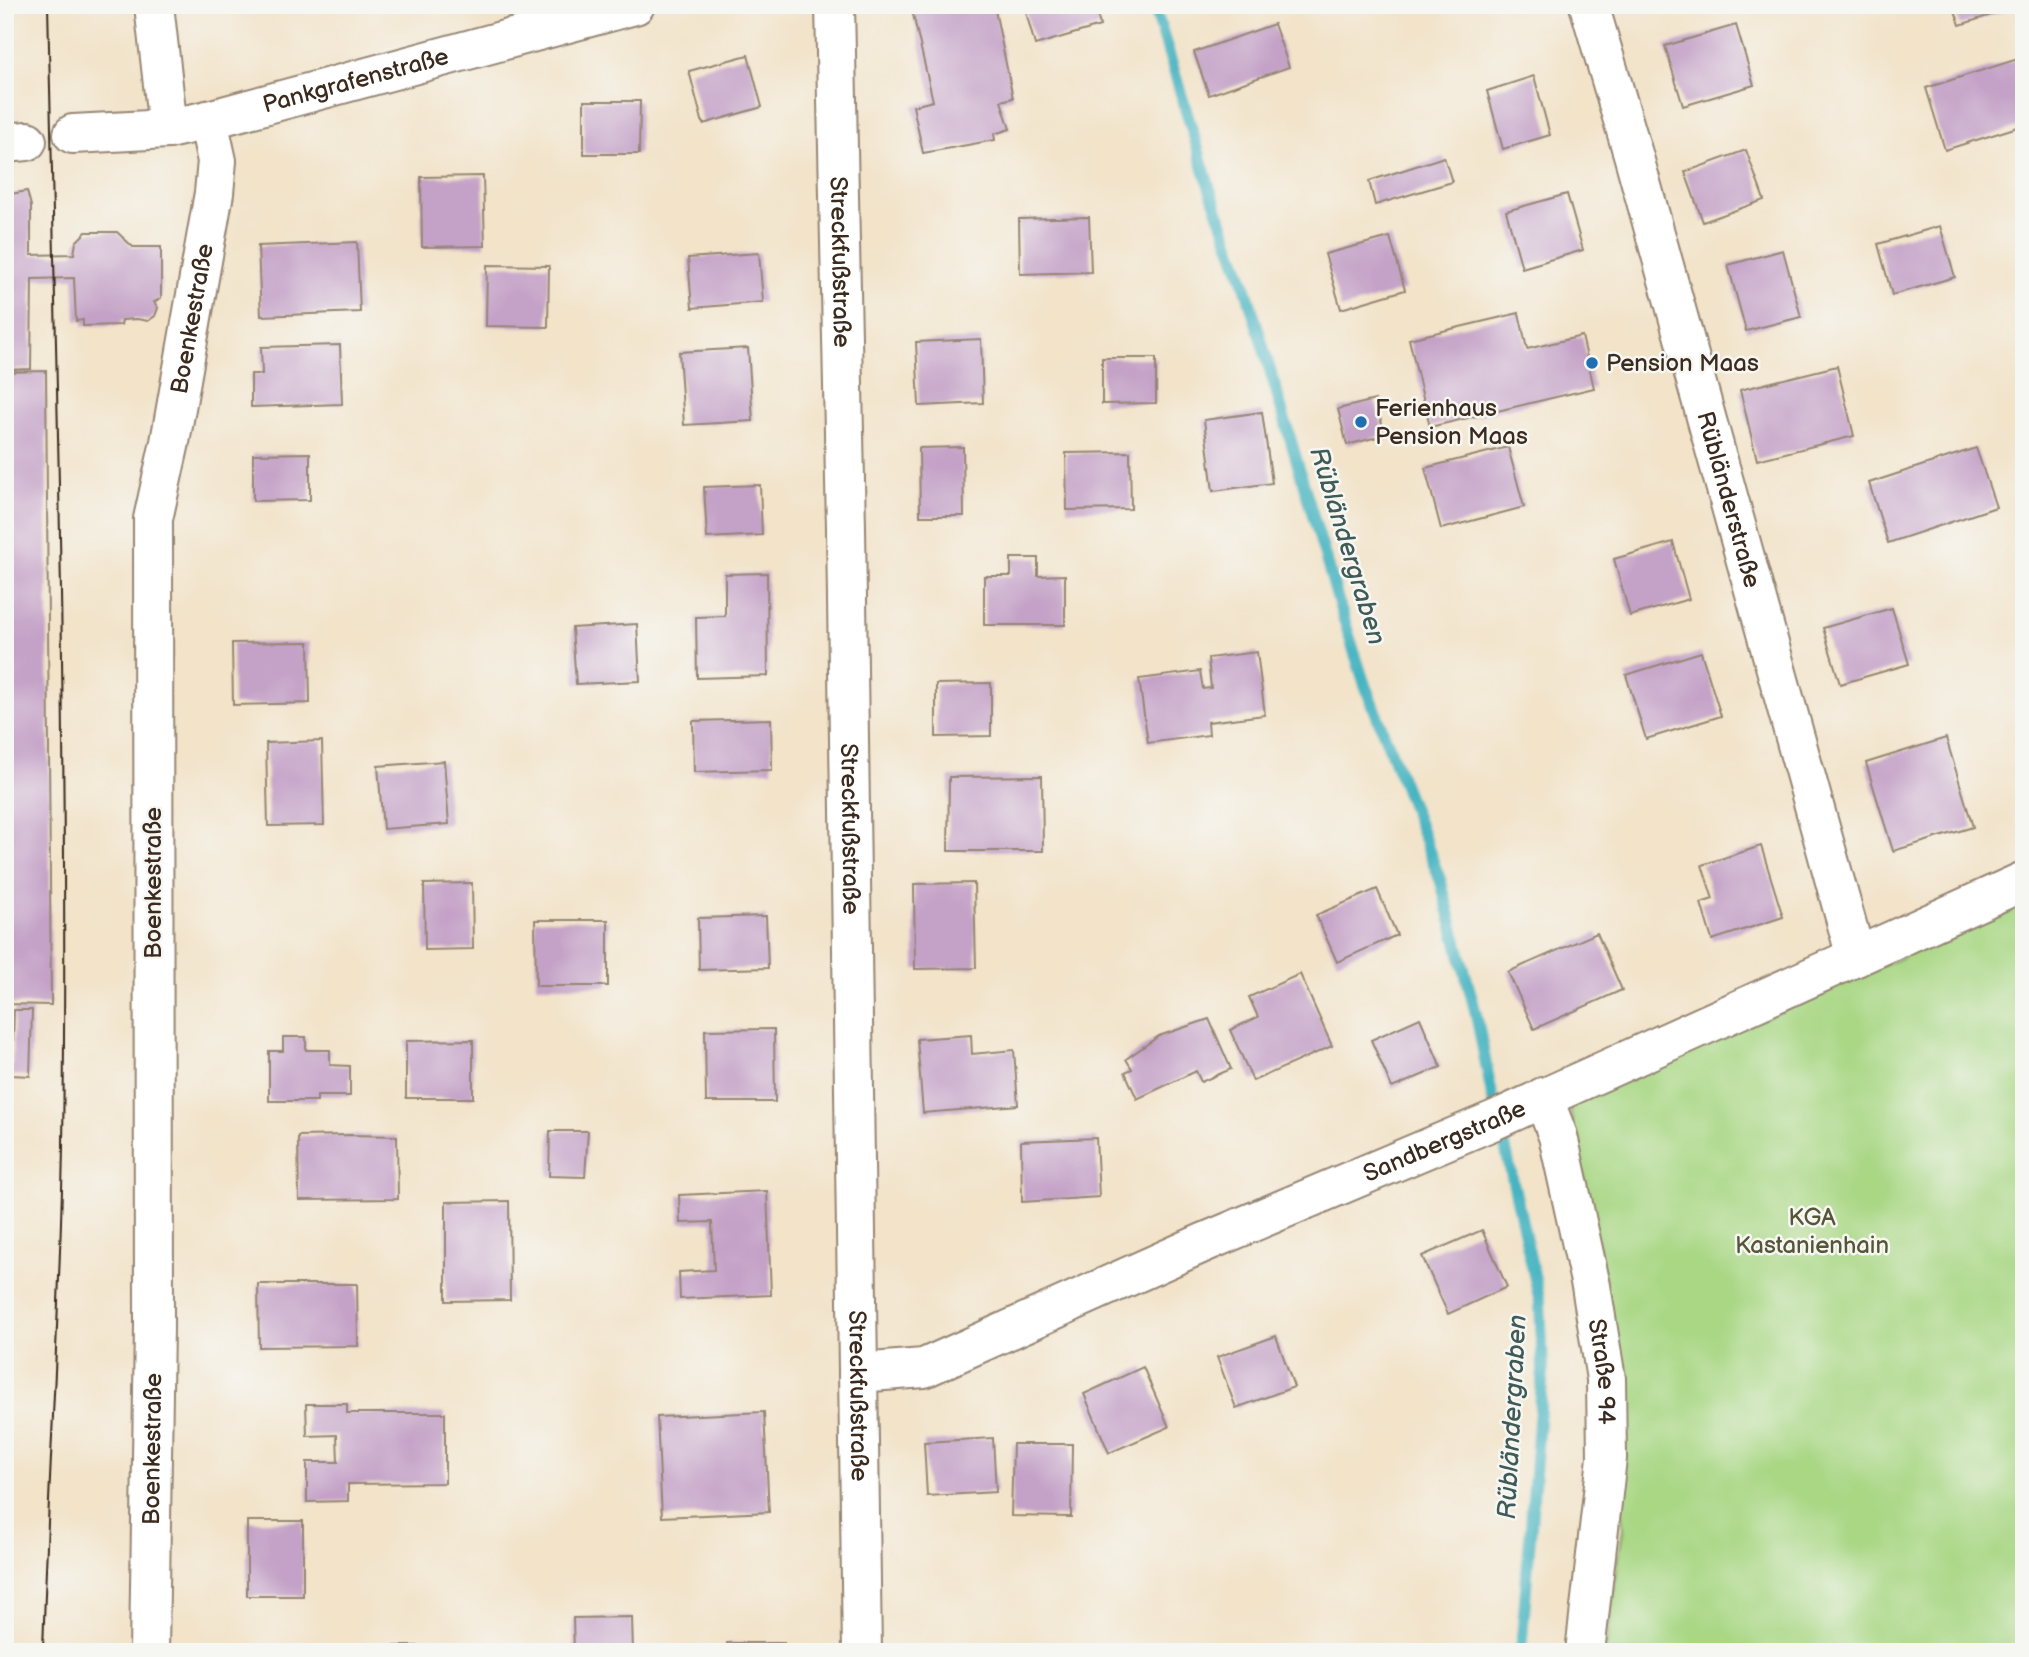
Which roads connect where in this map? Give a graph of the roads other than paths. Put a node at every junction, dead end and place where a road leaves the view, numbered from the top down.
1 (154, 5) edge
2 (635, 5) edge
3 (835, 5) edge
4 (1589, 5) edge
5 (208, 120) junction
6 (168, 130) junction
7 (73, 134) dead end
8 (2024, 881) edge
9 (1856, 957) junction
10 (1544, 1097) junction
11 (858, 1373) junction
12 (149, 1652) edge
13 (862, 1652) edge
14 (1585, 1652) edge

1 - 6 street
2 - 5 street, Pankgrafenstraße
3 - 11 street, Streckfußstraße
4 - 9 street, Rübländerstraße
5 - 6 street, Pankgrafenstraße
5 - 12 street, Boenkestraße
6 - 7 street, Pankgrafenstraße
8 - 9 street, Sandbergstraße
9 - 10 street, Sandbergstraße
10 - 11 street, Sandbergstraße
10 - 14 street, Straße 94
11 - 13 street, Streckfußstraße

